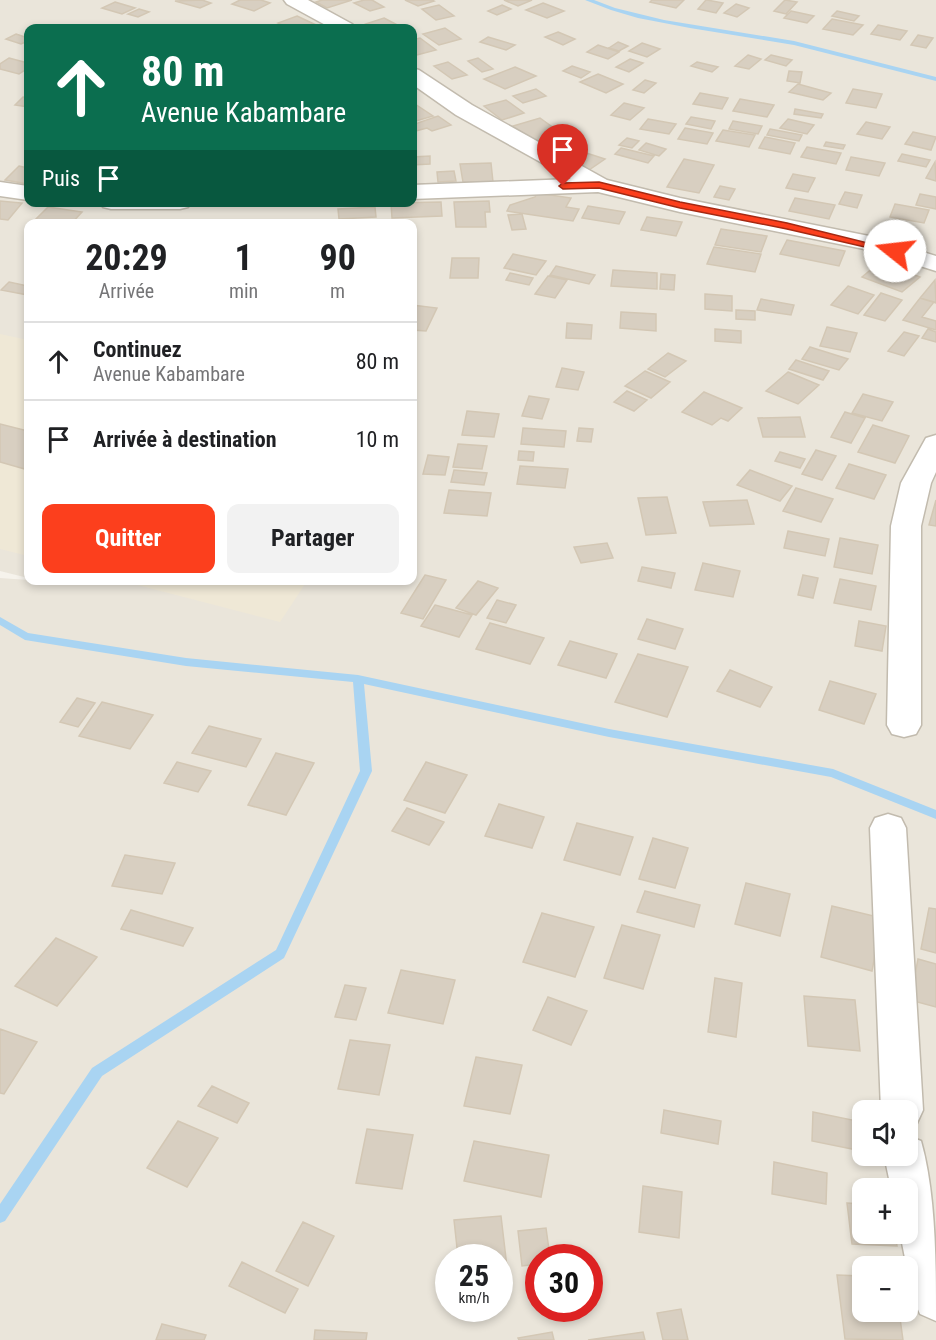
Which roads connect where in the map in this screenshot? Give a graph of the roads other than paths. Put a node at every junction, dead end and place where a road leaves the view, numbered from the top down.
1 (294, 0) edge
2 (338, 24) edge
3 (417, 77) edge
4 (599, 185) junction
5 (0, 189) edge
6 (24, 192) edge
7 (417, 192) edge
8 (936, 264) edge
9 (936, 444) edge
10 (904, 725) dead end
11 (888, 828) dead end
12 (902, 1100) edge
13 (908, 1166) edge
14 (936, 1298) edge

1 - 2 street
3 - 4 street
4 - 7 street
4 - 8 street
5 - 6 street
9 - 10 street
11 - 12 street
13 - 14 street

